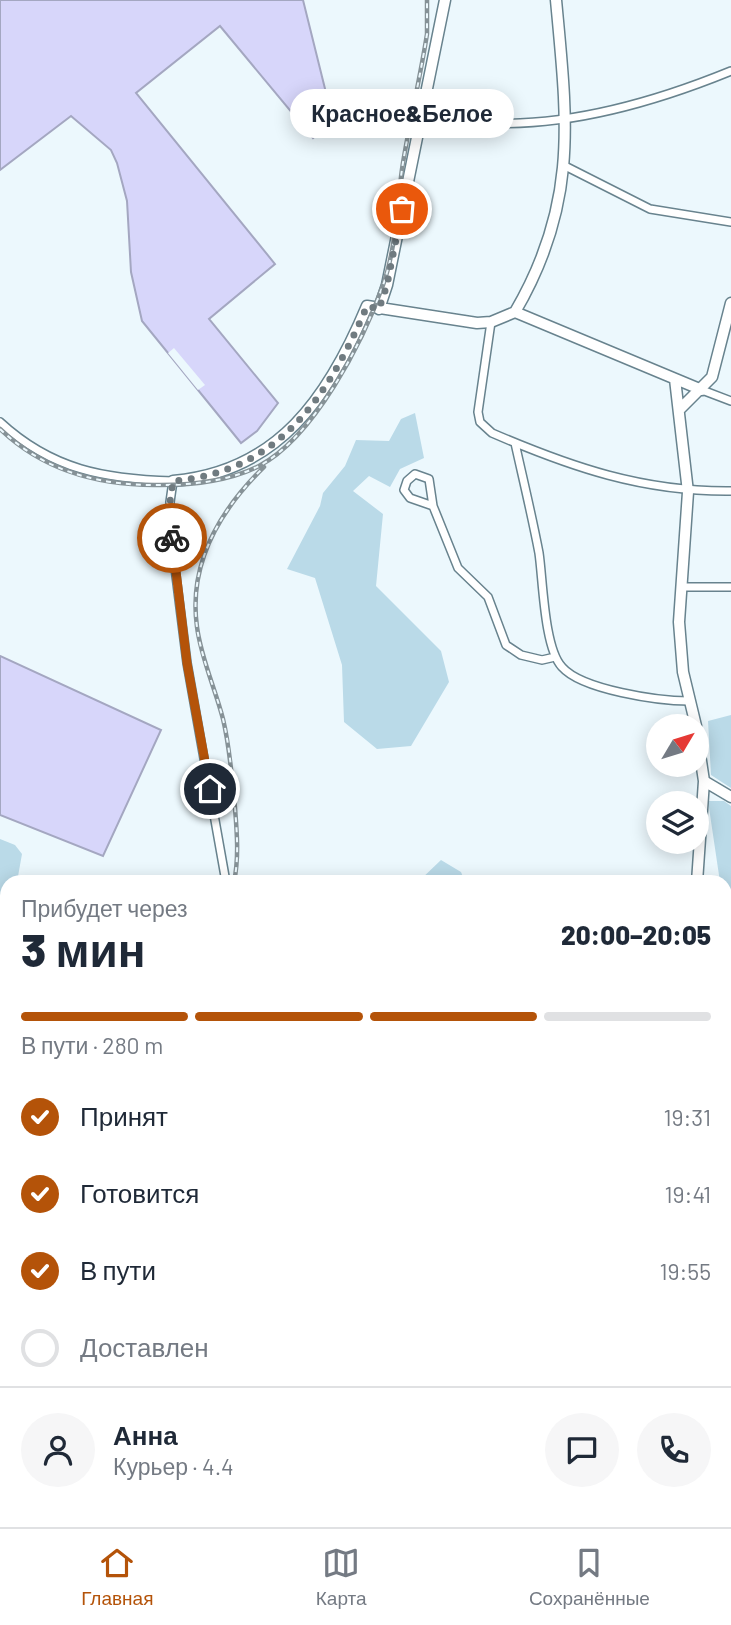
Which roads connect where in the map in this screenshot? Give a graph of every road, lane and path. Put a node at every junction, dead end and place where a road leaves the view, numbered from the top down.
1 (445, 0) edge
2 (556, 0) edge
3 (731, 71) edge
4 (423, 115) junction
5 (567, 120) junction
6 (565, 166) junction
7 (731, 222) edge
8 (731, 303) edge
9 (379, 309) junction
10 (515, 312) junction
11 (491, 322) junction
12 (675, 379) junction
13 (702, 390) junction
14 (731, 401) edge
15 (680, 410) junction
16 (0, 422) edge
17 (515, 443) junction
18 (173, 481) junction
19 (731, 491) edge
20 (688, 492) junction
21 (433, 506) junction
22 (682, 587) junction
23 (731, 587) edge
24 (555, 657) junction
25 (689, 701) junction
26 (692, 714) edge
27 (703, 777) edge
28 (704, 781) junction
29 (731, 797) edge
30 (225, 875) edge
31 (697, 875) edge

1 - 4 street
2 - 5 street
3 - 5 street
4 - 5 street
4 - 9 street
5 - 6 street
6 - 7 street
6 - 10 street
8 - 13 street
9 - 11 street
9 - 18 street
10 - 11 street
10 - 12 street
11 - 17 street
12 - 13 street
12 - 15 street
13 - 14 street
13 - 15 street
15 - 20 street
16 - 18 street
17 - 20 street
17 - 24 street
18 - 30 street
19 - 20 street
20 - 22 street
21 - 21 street
21 - 24 street
22 - 23 street
22 - 25 street
24 - 25 street
25 - 26 street
27 - 28 street
28 - 29 street
28 - 31 street

